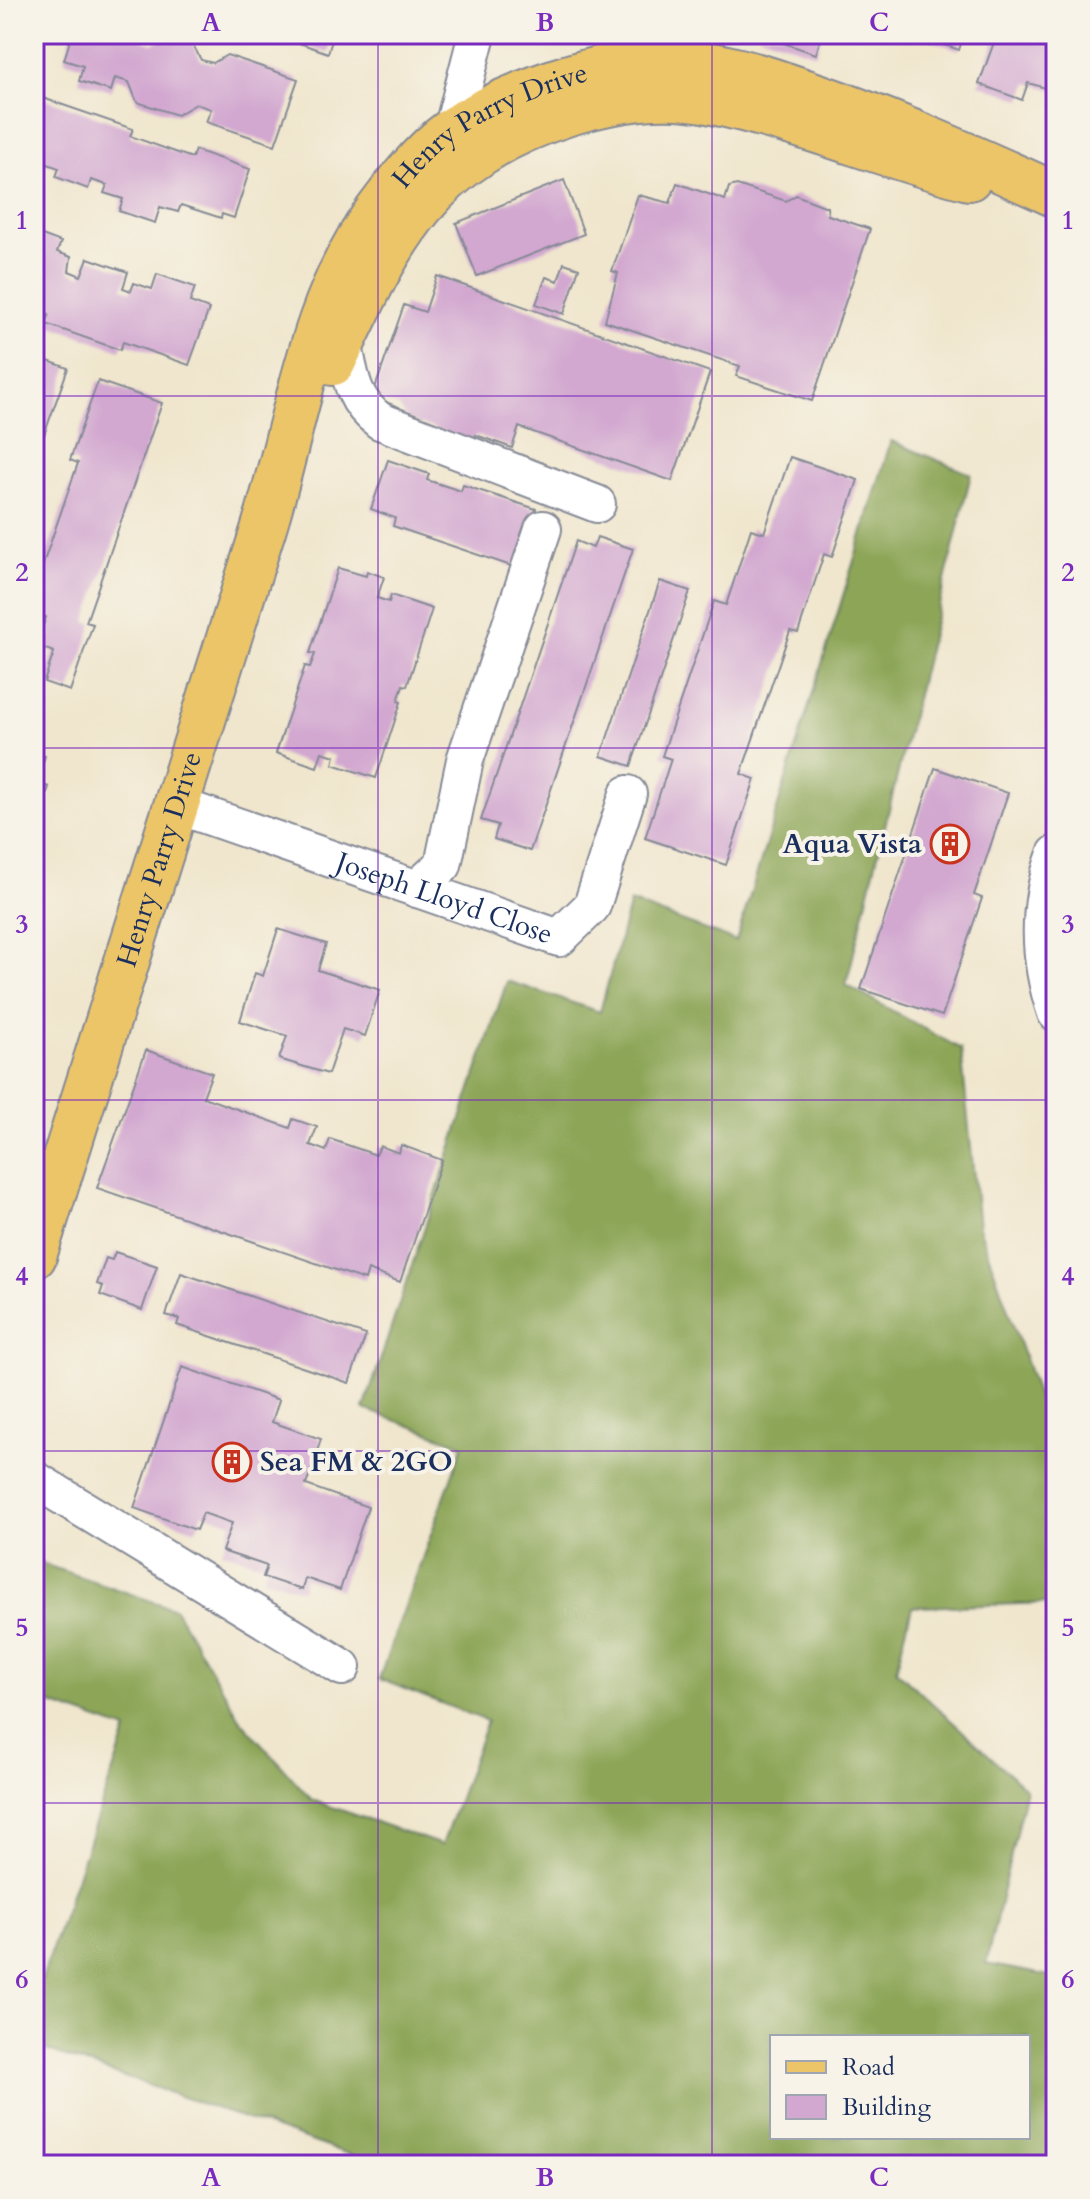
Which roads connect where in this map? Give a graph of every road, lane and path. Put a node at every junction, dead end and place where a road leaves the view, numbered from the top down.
1 (477, 34) edge
2 (452, 131) junction
3 (1056, 198) edge
4 (343, 341) junction
5 (284, 462) junction
6 (597, 504) dead end
7 (543, 529) dead end
8 (628, 794) dead end
9 (176, 805) junction
10 (1056, 854) edge
11 (417, 889) junction
12 (1056, 1013) edge
13 (34, 1256) edge
14 (34, 1479) edge
15 (342, 1667) dead end

1 - 2 street
2 - 3 main road, Henry Parry Drive
2 - 5 main road, Henry Parry Drive
3 - 4 main road, Henry Parry Drive
4 - 5 main road, Henry Parry Drive
4 - 6 street
5 - 9 main road, Henry Parry Drive
7 - 11 street
8 - 11 street, Joseph Lloyd Close
9 - 11 street, Joseph Lloyd Close
9 - 13 main road, Henry Parry Drive
10 - 12 street
14 - 15 street

